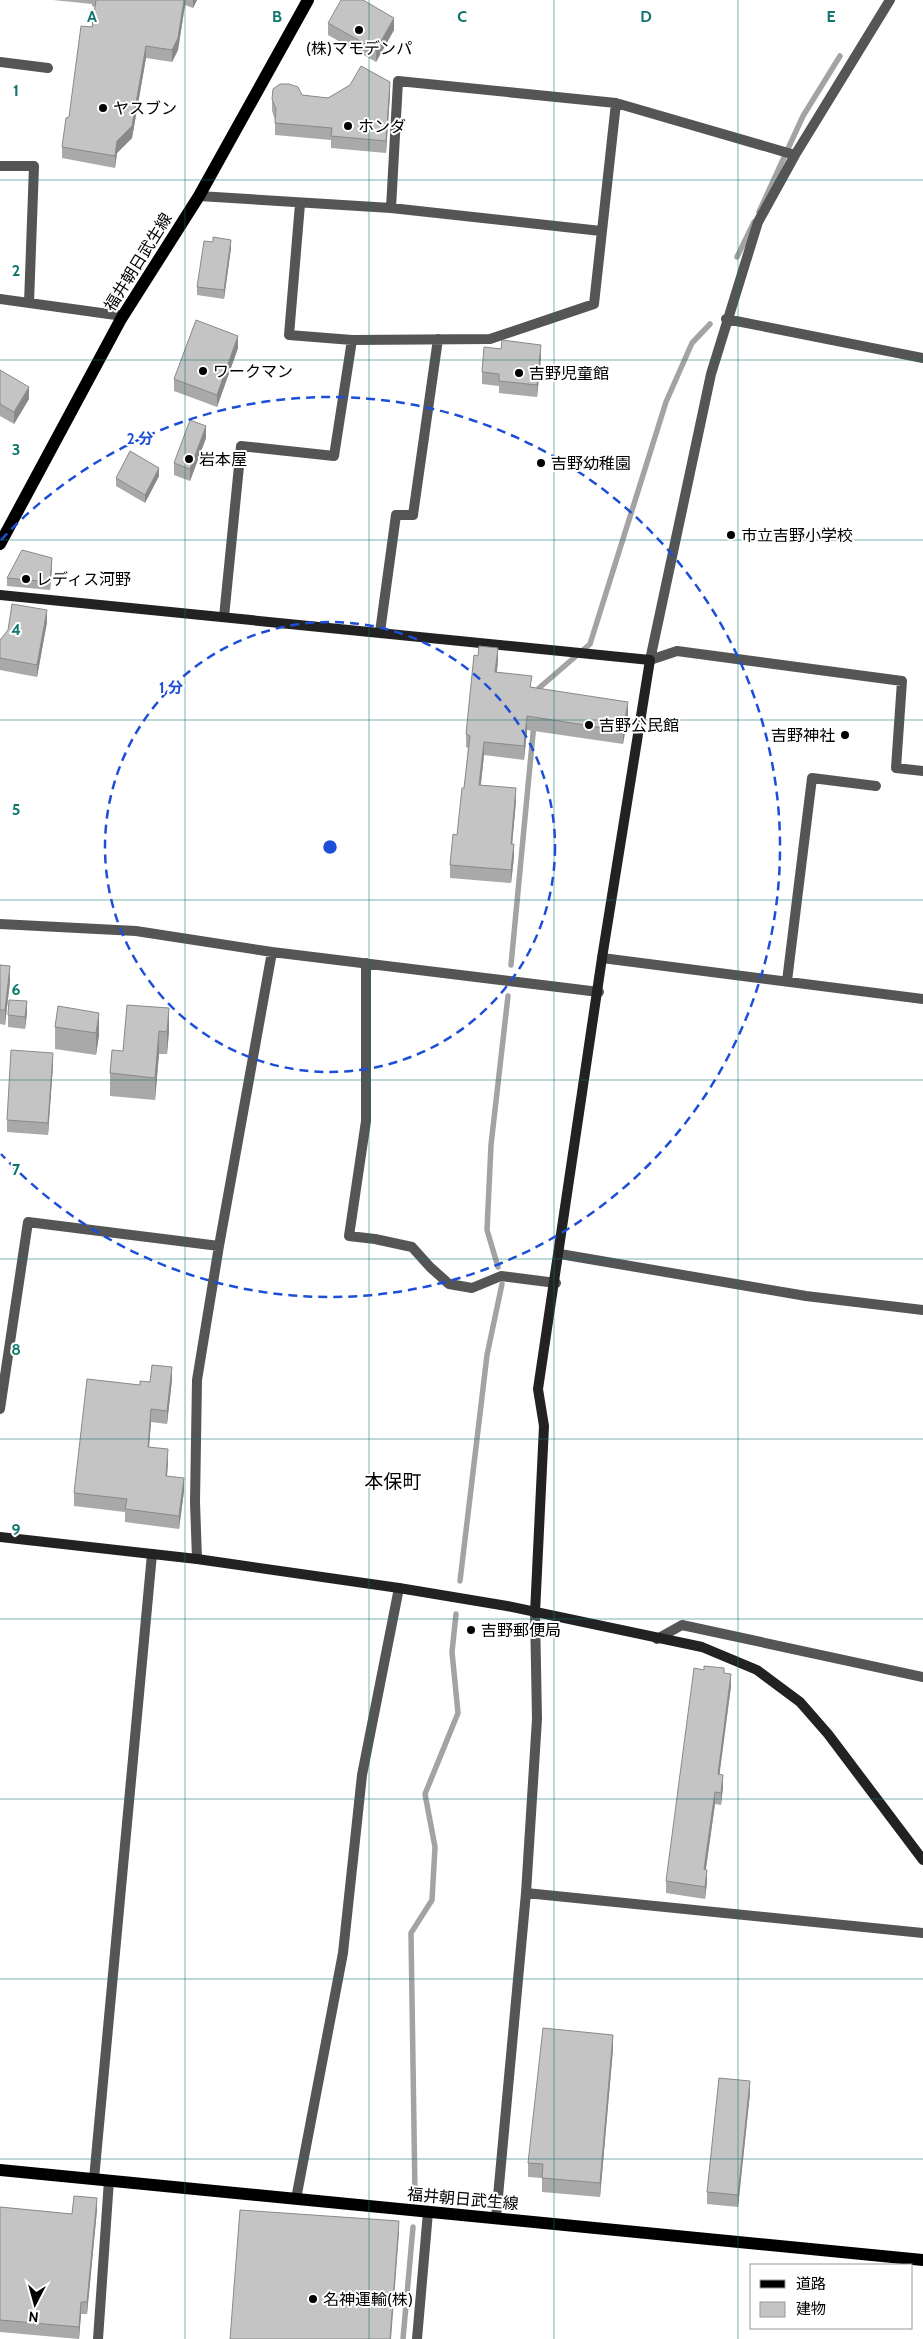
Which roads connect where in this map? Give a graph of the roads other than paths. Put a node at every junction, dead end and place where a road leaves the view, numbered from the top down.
1 (308, 0) edge
2 (890, 0) edge
3 (0, 62) edge
4 (48, 68) dead end
5 (616, 103) junction
6 (795, 155) junction
7 (0, 166) edge
8 (199, 196) junction
9 (300, 204) junction
10 (391, 208) junction
11 (602, 231) junction
12 (0, 299) edge
13 (29, 303) junction
14 (123, 316) junction
15 (726, 319) junction
16 (352, 340) junction
17 (438, 340) junction
18 (923, 358) edge
19 (0, 544) edge
20 (0, 595) edge
21 (224, 617) junction
22 (380, 632) junction
23 (650, 660) junction
24 (923, 771) edge
25 (876, 786) dead end
26 (0, 924) edge
27 (272, 952) junction
28 (602, 958) junction
29 (366, 963) junction
30 (787, 981) junction
31 (599, 992) junction
32 (923, 999) edge
33 (219, 1246) junction
34 (560, 1254) junction
35 (556, 1283) junction
36 (923, 1310) edge
37 (0, 1409) edge
38 (0, 1537) edge
39 (152, 1554) junction
40 (197, 1559) junction
41 (399, 1588) junction
42 (535, 1613) junction
43 (657, 1639) junction
44 (923, 1677) edge
45 (923, 1860) edge
46 (526, 1893) junction
47 (923, 1933) edge
48 (0, 2170) edge
49 (94, 2179) junction
50 (109, 2180) junction
51 (296, 2199) junction
52 (428, 2212) junction
53 (496, 2218) junction
54 (923, 2260) edge
55 (98, 2339) edge
56 (417, 2339) edge

1 - 8 main road, 福井朝日武生線
2 - 6 street
3 - 4 street
5 - 6 street
5 - 10 street
5 - 11 street
6 - 15 street
7 - 13 street
8 - 9 street
8 - 14 main road, 福井朝日武生線
9 - 10 street
9 - 16 street
10 - 11 street
11 - 17 street
12 - 13 street
13 - 14 street
14 - 19 main road, 福井朝日武生線
15 - 18 street
15 - 23 street
16 - 17 street
16 - 21 street
17 - 22 street
20 - 21 street
21 - 22 street
22 - 23 street
23 - 24 street
23 - 28 street
25 - 30 street
26 - 27 street
27 - 29 street
27 - 33 street
28 - 30 street
28 - 31 street
29 - 31 street
29 - 35 street
30 - 32 street
31 - 34 street
33 - 37 street
33 - 40 street
34 - 35 street
34 - 36 street
35 - 42 street
38 - 39 street
39 - 40 street
39 - 49 street
40 - 41 street
41 - 42 street
41 - 51 street
42 - 43 street
42 - 46 street
43 - 44 street
43 - 45 street
46 - 47 street
46 - 53 street
48 - 49 main road, 福井朝日武生線
49 - 50 main road, 福井朝日武生線
50 - 51 main road, 福井朝日武生線
50 - 55 street
51 - 52 main road, 福井朝日武生線
52 - 53 main road, 福井朝日武生線
52 - 56 street
53 - 54 main road, 福井朝日武生線

